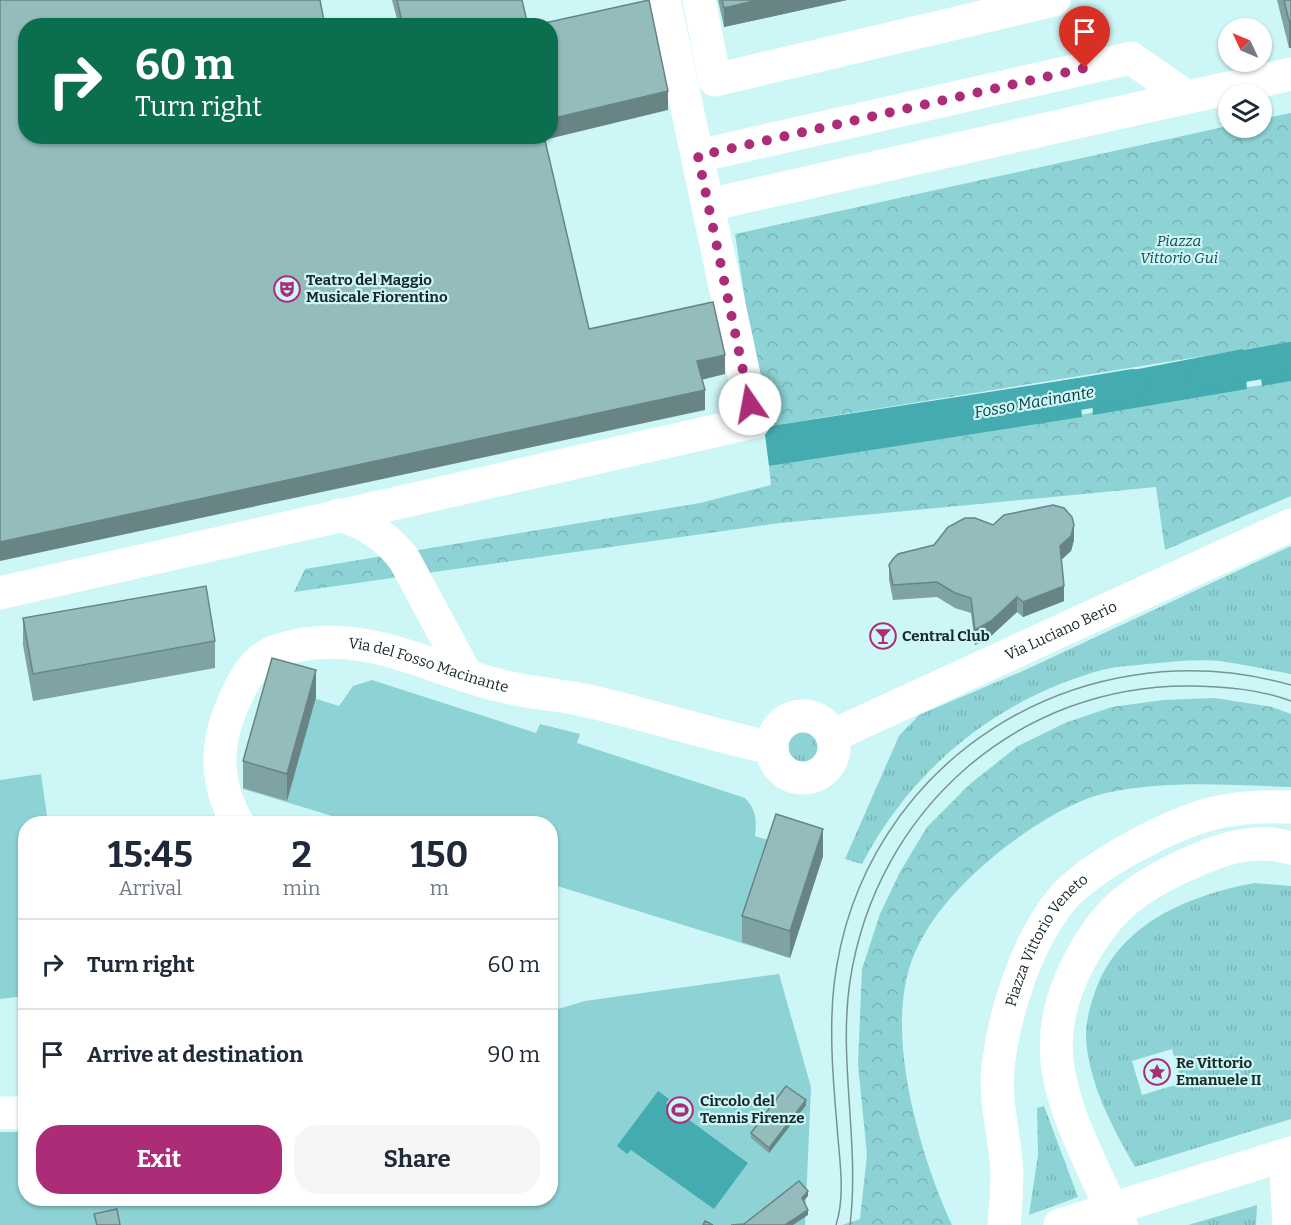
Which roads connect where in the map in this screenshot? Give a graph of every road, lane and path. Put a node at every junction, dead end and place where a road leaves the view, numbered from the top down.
1 (663, 0) edge
2 (699, 0) edge
3 (1054, 0) edge
4 (1291, 74) edge
5 (1187, 97) junction
6 (698, 156) junction
7 (708, 205) junction
8 (339, 515) junction
9 (1291, 525) edge
10 (0, 593) edge
11 (467, 676) junction
12 (832, 736) junction
13 (772, 748) junction
14 (1291, 807) edge
15 (234, 816) edge
16 (1291, 848) edge
17 (0, 1113) edge
18 (18, 1113) edge
19 (1288, 1154) edge
20 (1116, 1217) edge
21 (1004, 1225) edge
22 (1060, 1225) edge
23 (1290, 1225) edge

1 - 6 street
2 - 3 street
4 - 5 street
5 - 6 street
5 - 7 street
6 - 7 street
7 - 8 street
8 - 10 street
8 - 11 street
9 - 12 street, Via Luciano Berio
11 - 13 street, Via del Fosso Macinante
11 - 15 street, Via del Fosso Macinante
12 - 13 street
12 - 13 street
14 - 21 street, Piazza Vittorio Veneto
16 - 20 street
17 - 18 street
19 - 20 street
19 - 23 street
20 - 22 street

